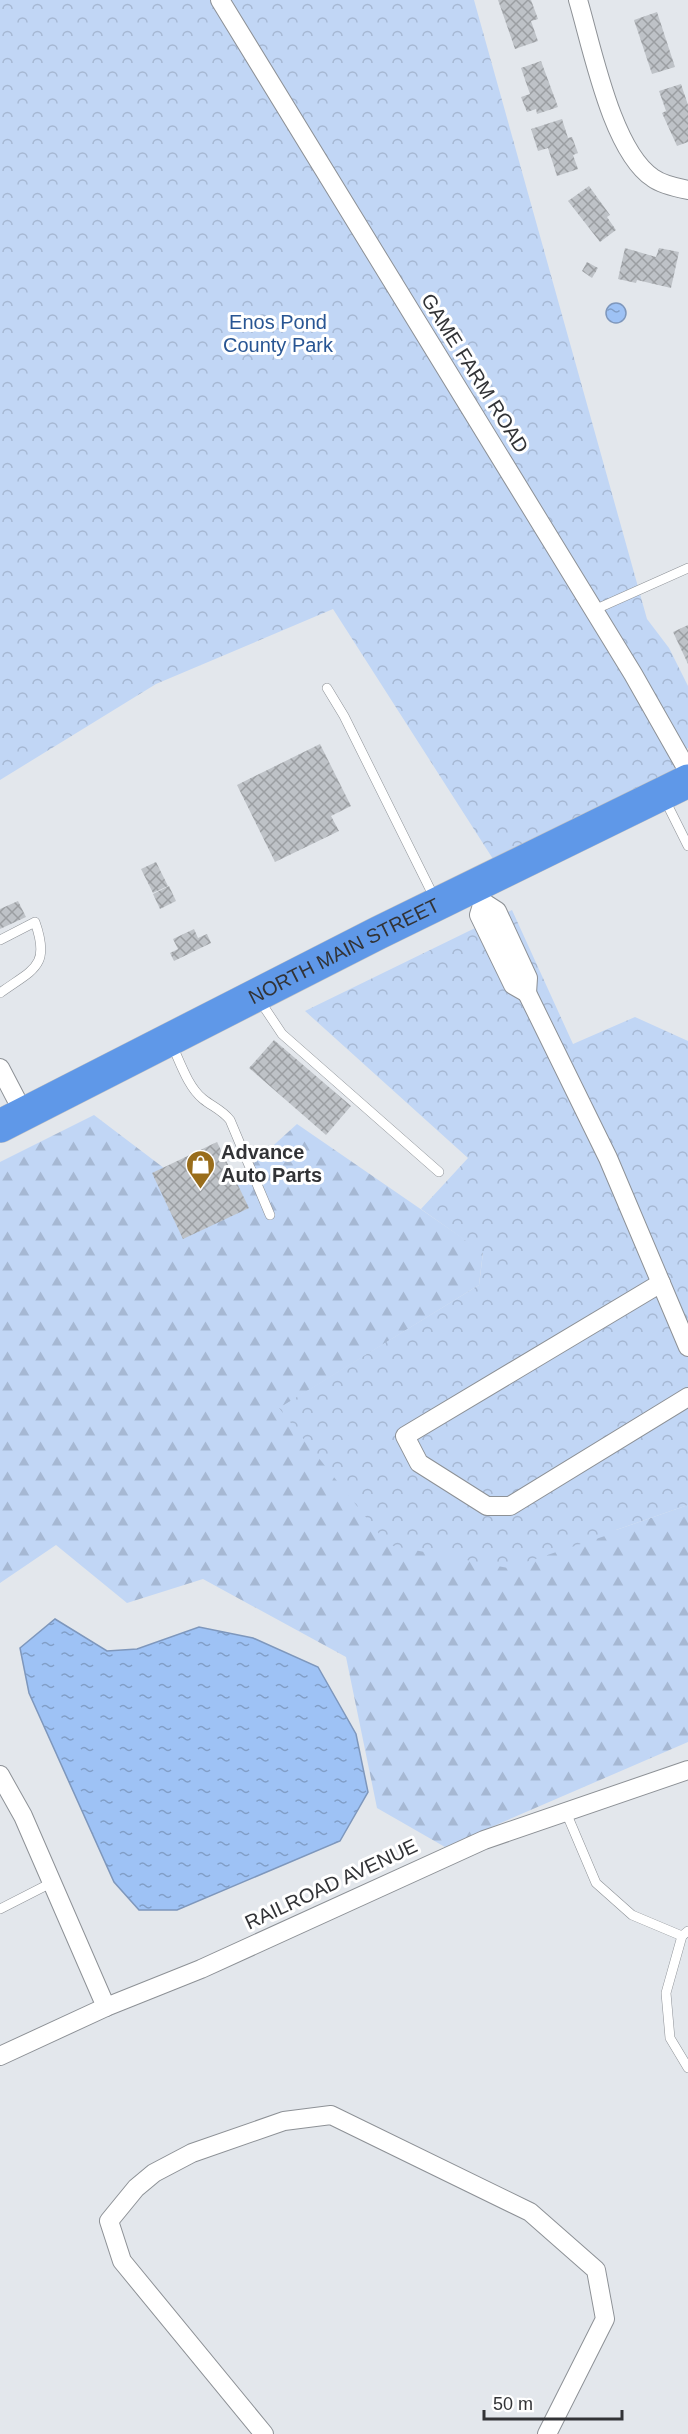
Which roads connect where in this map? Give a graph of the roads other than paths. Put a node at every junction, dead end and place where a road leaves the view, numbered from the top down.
1 (220, 0) edge
2 (578, 0) edge
3 (688, 190) edge
4 (688, 568) edge
5 (594, 610) junction
6 (327, 688) dead end
7 (688, 771) edge
8 (675, 787) edge
9 (688, 846) edge
10 (479, 894) junction
11 (437, 904) junction
12 (0, 940) edge
13 (0, 993) edge
14 (256, 995) junction
15 (169, 1039) junction
16 (0, 1068) edge
17 (12, 1120) edge
18 (439, 1172) dead end
19 (270, 1215) dead end
20 (661, 1283) junction
21 (688, 1347) edge
22 (688, 1397) edge
23 (688, 1770) edge
24 (0, 1774) edge
25 (565, 1810) junction
26 (51, 1883) junction
27 (0, 1909) edge
28 (685, 1934) edge
29 (106, 2007) junction
30 (0, 2056) edge
31 (688, 2068) edge
32 (264, 2434) edge
33 (547, 2434) edge

1 - 5 street, GAME FARM ROAD
2 - 3 street
4 - 5 lane
5 - 7 street, GAME FARM ROAD
6 - 11 lane
8 - 9 lane
8 - 10 highway, NORTH MAIN STREET
10 - 11 highway, NORTH MAIN STREET
10 - 20 street
11 - 14 highway, NORTH MAIN STREET
12 - 13 lane
14 - 15 highway, NORTH MAIN STREET
14 - 18 lane
15 - 17 highway, NORTH MAIN STREET
15 - 19 lane
16 - 17 street
20 - 21 street
20 - 22 street
23 - 25 street, RAILROAD AVENUE
24 - 26 street
25 - 28 lane
25 - 29 street, RAILROAD AVENUE
26 - 27 lane
26 - 29 street
28 - 31 lane
29 - 30 street, RAILROAD AVENUE
32 - 33 street

